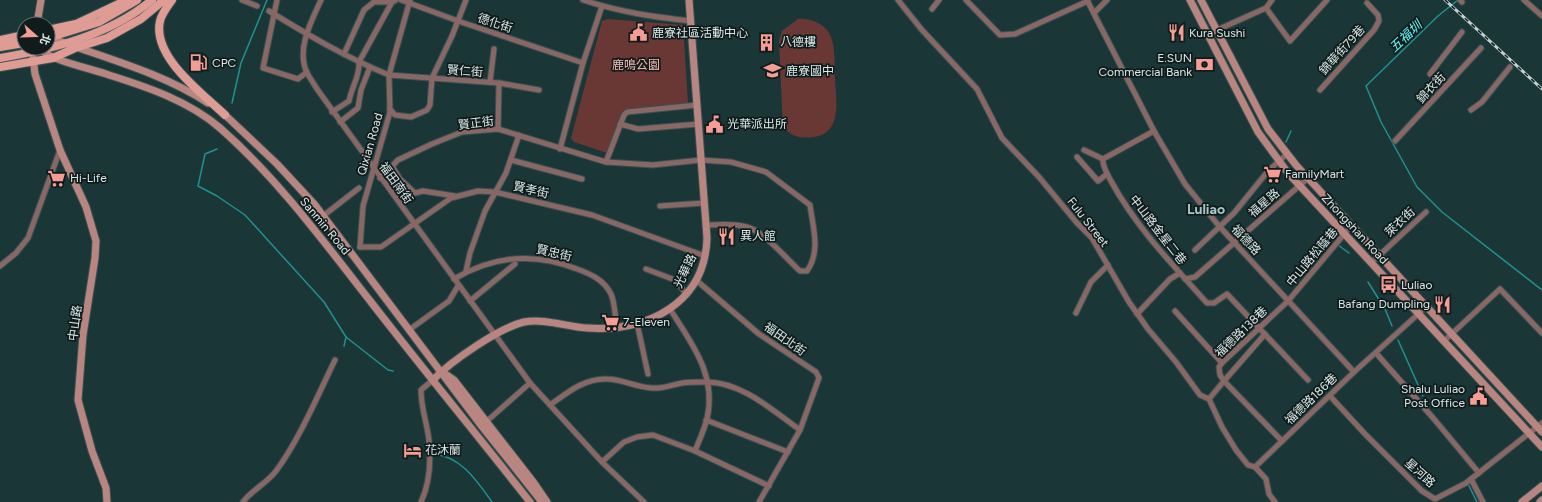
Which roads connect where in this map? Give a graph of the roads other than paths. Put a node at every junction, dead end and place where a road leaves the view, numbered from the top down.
1 (41, 0) edge
2 (127, 0) edge
3 (137, 0) edge
4 (152, 0) edge
5 (164, 0) edge
6 (172, 0) edge
7 (242, 0) edge
8 (277, 0) edge
9 (321, 0) edge
10 (401, 0) edge
11 (466, 0) edge
12 (583, 0) edge
13 (689, 0) edge
14 (898, 0) edge
15 (939, 0) edge
16 (966, 0) edge
17 (1088, 0) edge
18 (1107, 0) edge
19 (1190, 0) edge
20 (1201, 0) edge
21 (1272, 0) edge
22 (1326, 0) edge
23 (1524, 0) edge
24 (394, 1) edge
25 (410, 2) edge
26 (1367, 3) dead end
27 (257, 6) dead end
28 (602, 6) junction
29 (1266, 8) junction
30 (932, 9) dead end
31 (269, 11) dead end
32 (1094, 13) junction
33 (275, 15) junction
34 (38, 16) edge
35 (1542, 16) edge
36 (458, 21) junction
37 (691, 21) junction
38 (1216, 30) junction
39 (1462, 32) dead end
40 (56, 33) edge
41 (56, 34) edge
42 (306, 34) junction
43 (1208, 34) junction
44 (16, 37) edge
45 (0, 40) edge
46 (56, 40) edge
47 (63, 43) junction
48 (16, 44) edge
49 (56, 45) edge
50 (0, 47) edge
51 (75, 48) junction
52 (1481, 48) dead end
53 (494, 49) dead end
54 (344, 54) junction
55 (16, 55) edge
56 (35, 56) edge
57 (48, 56) edge
58 (0, 58) edge
59 (52, 58) junction
60 (33, 61) junction
61 (359, 62) junction
62 (583, 63) junction
63 (0, 67) edge
64 (370, 67) junction
65 (1510, 68) dead end
66 (307, 72) junction
67 (1430, 74) dead end
68 (389, 75) junction
69 (432, 78) junction
70 (490, 82) junction
71 (499, 83) junction
72 (539, 90) dead end
73 (1320, 90) dead end
74 (697, 105) junction
75 (390, 109) junction
76 (1471, 110) dead end
77 (332, 112) junction
78 (225, 114) junction
79 (340, 122) junction
80 (620, 124) junction
81 (699, 124) junction
82 (498, 129) junction
83 (1154, 131) junction
84 (519, 135) junction
85 (252, 140) junction
86 (1395, 141) dead end
87 (560, 149) junction
88 (60, 150) junction
89 (1084, 150) dead end
90 (244, 151) junction
91 (1287, 154) junction
92 (1077, 158) dead end
93 (1103, 158) junction
94 (511, 160) junction
95 (701, 160) junction
96 (1279, 161) junction
97 (606, 162) junction
98 (392, 166) junction
99 (374, 168) junction
100 (1107, 174) junction
101 (380, 178) junction
102 (582, 179) dead end
103 (1307, 179) junction
104 (1300, 186) junction
105 (360, 188) dead end
106 (495, 192) junction
107 (456, 197) junction
108 (704, 203) junction
109 (660, 206) dead end
110 (1426, 212) dead end
111 (323, 216) junction
112 (414, 224) junction
113 (706, 225) junction
114 (1219, 226) junction
115 (1351, 226) junction
116 (1344, 234) junction
117 (1234, 242) junction
118 (360, 247) junction
119 (1195, 250) dead end
120 (350, 253) junction
121 (705, 256) junction
122 (1379, 256) junction
123 (341, 262) junction
124 (1371, 263) junction
125 (515, 264) dead end
126 (1108, 264) junction
127 (0, 266) edge
128 (646, 269) dead end
129 (466, 271) junction
130 (1180, 273) junction
131 (454, 279) junction
132 (1185, 279) junction
133 (696, 280) junction
134 (458, 286) junction
135 (687, 295) junction
136 (470, 301) junction
137 (1288, 301) junction
138 (1426, 307) junction
139 (670, 309) junction
140 (1175, 311) dead end
141 (1076, 313) dead end
142 (1137, 314) junction
143 (1419, 314) junction
144 (638, 323) junction
145 (617, 327) junction
146 (1259, 328) junction
147 (409, 330) junction
148 (1265, 334) junction
149 (1451, 334) junction
150 (1542, 334) edge
151 (494, 335) junction
152 (1444, 341) junction
153 (1376, 353) junction
154 (335, 360) dead end
155 (1222, 362) junction
156 (441, 372) junction
157 (1354, 372) junction
158 (648, 374) dead end
159 (433, 380) junction
160 (1308, 380) dead end
161 (1224, 381) junction
162 (708, 382) junction
163 (530, 383) junction
164 (1330, 396) junction
165 (1209, 399) junction
166 (550, 406) junction
167 (706, 420) junction
168 (487, 421) junction
169 (1540, 427) edge
170 (800, 430) junction
171 (1529, 434) junction
172 (1282, 441) junction
173 (1542, 447) edge
174 (695, 451) junction
175 (788, 452) junction
176 (602, 462) junction
177 (1255, 467) junction
178 (1479, 473) junction
179 (1471, 479) junction
180 (769, 486) junction
181 (1542, 486) edge
182 (107, 502) edge
183 (243, 502) edge
184 (421, 502) edge
185 (530, 502) edge
186 (542, 502) edge
187 (547, 502) edge
188 (644, 502) edge
189 (759, 502) edge
190 (1276, 502) edge
191 (1483, 502) edge
192 (1522, 502) edge

1 - 34 street
2 - 40 main road
3 - 41 main road
4 - 47 main road
5 - 51 main road
6 - 78 main road
7 - 27 street
8 - 33 street
9 - 42 street, 福田南街
10 - 25 street, 德化街
11 - 36 street
12 - 28 street
13 - 37 street, 光華路
14 - 126 street, Fulu Street
15 - 30 street
16 - 17 street
17 - 32 street, 福德路
18 - 32 street
19 - 43 street, Zhongshan Road
20 - 38 street, Zhongshan Road
21 - 29 street
22 - 29 street
23 - 35 street
24 - 54 street
24 - 61 street
25 - 36 street, 德化街
25 - 68 street, Qixian Road
26 - 73 street, 錦華街79巷
28 - 37 street
28 - 62 street
29 - 38 street
31 - 33 street
32 - 83 street, 福德路
33 - 42 street
33 - 66 street
36 - 62 street, 德化街
36 - 69 street
37 - 74 street, 光華路
38 - 43 street
38 - 91 street, Zhongshan Road
39 - 67 street, 錦衣街
42 - 54 street
42 - 66 street, 福田南街
43 - 96 street, Zhongshan Road
44 - 45 main road
46 - 47 street, Sanmin Road
47 - 49 main road
47 - 51 street, Sanmin Road
48 - 50 main road
51 - 59 main road
51 - 78 street, Sanmin Road
52 - 86 street, 錦衣街
53 - 70 street
54 - 61 street
55 - 58 main road
56 - 60 street, 中山路
57 - 59 street, Sanmin Road
59 - 60 main road
59 - 90 street, Sanmin Road
60 - 63 main road
60 - 88 street, 中山路
61 - 64 street
61 - 77 street
62 - 87 street
64 - 68 street
64 - 79 street
65 - 76 street
66 - 77 street, 福田南街
68 - 69 street, 賢仁街
68 - 75 street, Qixian Road
69 - 70 street, 賢仁街
69 - 75 street
70 - 71 street, 賢仁街
71 - 72 street, 賢仁街
71 - 82 street
74 - 80 street
74 - 81 street, 光華路
75 - 99 street, Qixian Road
77 - 79 street, 福田南街
78 - 85 street, Sanmin Road
79 - 99 street, 福田南街
80 - 81 street
80 - 97 street
81 - 95 street, 光華路
82 - 84 street, 賢正街
82 - 98 street, 賢正街
83 - 93 street
83 - 114 street, 福德路
84 - 87 street, 賢正街
84 - 94 street
85 - 90 street
85 - 111 street, Sanmin Road
87 - 97 street, 賢正街
88 - 127 street
88 - 182 street, 中山路
89 - 93 street
90 - 123 street, Sanmin Road
91 - 96 street, 中山路金星二巷
91 - 103 street, Zhongshan Road
92 - 100 street
93 - 100 street, 中山路金星二巷
94 - 102 street
94 - 106 street
95 - 97 street, 賢正街
95 - 108 street, 光華路
95 - 113 street, 賢正街
96 - 104 street, Zhongshan Road
96 - 114 street, 中山路金星二巷
98 - 101 street, 賢正街
98 - 107 street
99 - 101 street, 福田南街
99 - 118 street, Qixian Road
100 - 130 street, 中山路金星二巷
101 - 112 street, 福田南街
103 - 104 street, 福星路
103 - 115 street, Zhongshan Road
104 - 116 street, Zhongshan Road
104 - 117 street, 福星路
105 - 111 street
106 - 107 street, 賢孝街
106 - 121 street, 賢孝街
106 - 129 street
107 - 112 street, 賢孝街
108 - 109 street
108 - 113 street, 光華路
110 - 122 street, 萊衣街
111 - 120 street, Sanmin Road
112 - 118 street, 賢孝街
112 - 131 street, 福田南街
113 - 121 street, 光華路
114 - 117 street, 福德路
114 - 119 street, 中山路金星二巷
115 - 116 street, 中山路松蔭巷
115 - 122 street, Zhongshan Road
116 - 124 street, Zhongshan Road
116 - 137 street, 中山路松蔭巷
117 - 132 street, 福星路
117 - 137 street, 福德路
118 - 120 street
120 - 123 street
120 - 147 street, Sanmin Road
121 - 133 street, 光華路
122 - 124 street, 萊衣街
122 - 138 street, Zhongshan Road
123 - 159 street, Sanmin Road
124 - 143 street, Zhongshan Road
125 - 136 street
126 - 141 street
126 - 142 street, Fulu Street
128 - 135 street
129 - 131 street, 賢忠街
129 - 145 street, 賢忠街
130 - 132 street, 中山路金星二巷
130 - 142 street
131 - 134 street, 福田南街
132 - 146 street, 中山路金星二巷
133 - 135 street, 光華路
133 - 170 street, 福田北街
134 - 136 street, 福田南街
134 - 147 street
135 - 139 street, 光華路
136 - 151 street, 福田南街
137 - 146 street, 福德路138巷
137 - 157 street, 福德路
138 - 143 street
138 - 149 street, Zhongshan Road
139 - 144 street, 光華路
139 - 162 street
140 - 155 street
142 - 165 street, Fulu Street
143 - 152 street, Zhongshan Road
143 - 153 street
144 - 145 street, 光華路
144 - 158 street
145 - 151 street, 光華路
146 - 148 street
146 - 155 street, 福德路138巷
147 - 156 street, Sanmin Road
148 - 160 street
148 - 161 street
149 - 150 street
149 - 152 street
149 - 169 street, Zhongshan Road
151 - 156 street, 光華路
151 - 163 street
152 - 171 street, Zhongshan Road
153 - 157 street
153 - 178 street
154 - 183 street
155 - 161 street, 福德路138巷
156 - 159 street, 光華路
156 - 168 street, Sanmin Road
156 - 186 street, Sanmin Road
157 - 164 street, 福德路186巷
159 - 184 street
159 - 185 street, Sanmin Road
161 - 165 street
161 - 172 street, 福德路186巷
162 - 166 street
162 - 167 street
162 - 170 street
163 - 166 street
163 - 168 street
164 - 172 street, 福德路186巷
164 - 179 street, 星河路
165 - 177 street, Fulu Street
166 - 176 street
167 - 174 street
167 - 175 street
168 - 187 street, Sanmin Road
169 - 171 street, 星河路
170 - 175 street, 福田北街
171 - 173 street, Zhongshan Road
171 - 178 street, 星河路
172 - 177 street, 福德路186巷
174 - 176 street
174 - 180 street
175 - 180 street, 福田北街
176 - 188 street
177 - 190 street, Fulu Street
178 - 179 street, 星河路
179 - 191 street
180 - 189 street, 福田北街
181 - 192 street

